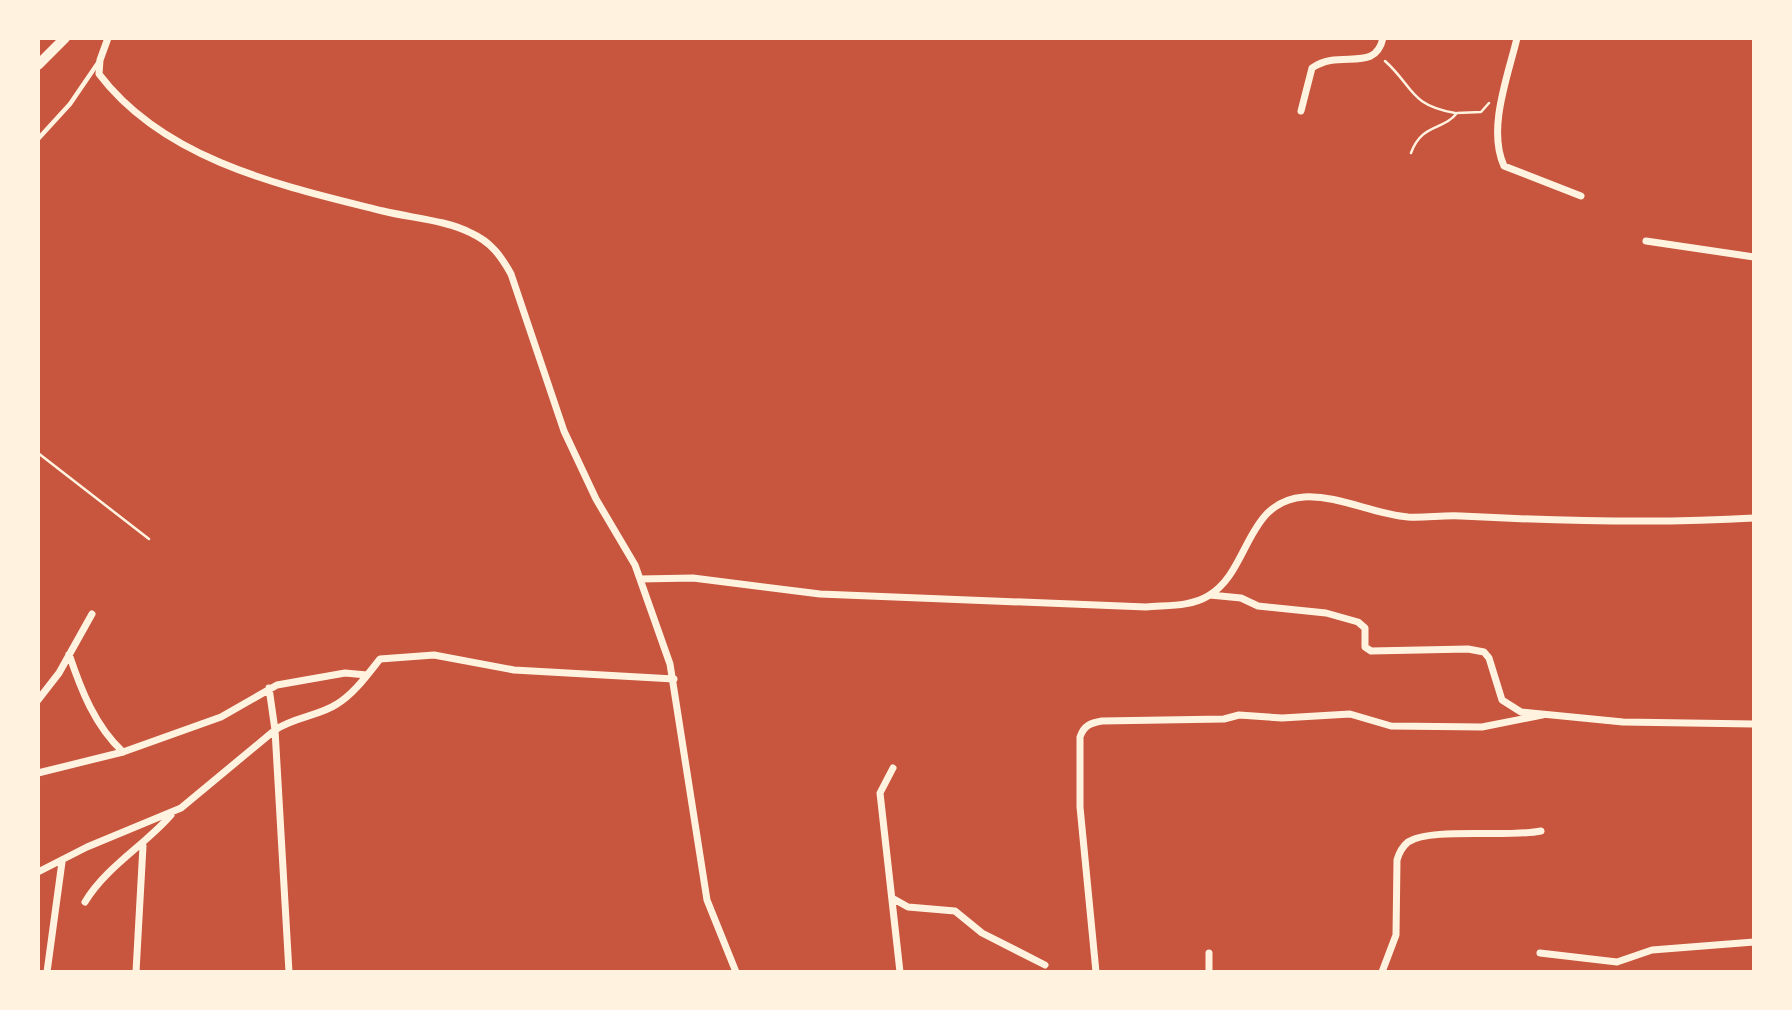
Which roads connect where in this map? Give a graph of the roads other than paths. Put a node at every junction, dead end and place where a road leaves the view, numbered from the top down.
1 (65, 38) edge
2 (108, 38) edge
3 (1383, 38) edge
4 (1517, 38) edge
5 (100, 60) junction
6 (38, 65) edge
7 (1301, 111) dead end
8 (38, 139) edge
9 (1581, 196) dead end
10 (1646, 241) dead end
11 (1754, 257) edge
12 (1754, 518) edge
13 (640, 579) junction
14 (1210, 595) junction
15 (92, 614) dead end
16 (69, 654) junction
17 (367, 676) junction
18 (674, 680) junction
19 (269, 688) junction
20 (38, 700) edge
21 (1542, 715) junction
22 (1754, 724) edge
23 (275, 730) junction
24 (123, 752) junction
25 (893, 768) dead end
26 (38, 773) edge
27 (181, 808) junction
28 (1541, 831) dead end
29 (143, 845) junction
30 (62, 862) junction
31 (38, 872) edge
32 (892, 898) junction
33 (85, 902) dead end
34 (1754, 942) edge
35 (1209, 953) dead end
36 (1540, 953) dead end
37 (1045, 965) dead end
38 (47, 971) edge
39 (136, 971) edge
40 (289, 971) edge
41 (736, 971) edge
42 (900, 971) edge
43 (1096, 971) edge
44 (1209, 971) edge
45 (1382, 971) edge

1 - 6 street
2 - 5 street
3 - 7 street
4 - 9 street
5 - 8 lane
5 - 13 street
10 - 11 street
12 - 14 street
13 - 14 street
13 - 18 street
14 - 21 street
15 - 16 street
16 - 20 street
16 - 24 street
17 - 18 street
17 - 19 street
17 - 23 street
18 - 41 street
19 - 23 street
19 - 24 street
21 - 22 street
21 - 43 street
23 - 27 street
23 - 40 street
24 - 26 street
25 - 32 street
27 - 29 street
27 - 30 street
28 - 45 street
29 - 33 street
29 - 39 street
30 - 31 street
30 - 38 street
32 - 37 street
32 - 42 street
34 - 36 street
35 - 44 street

